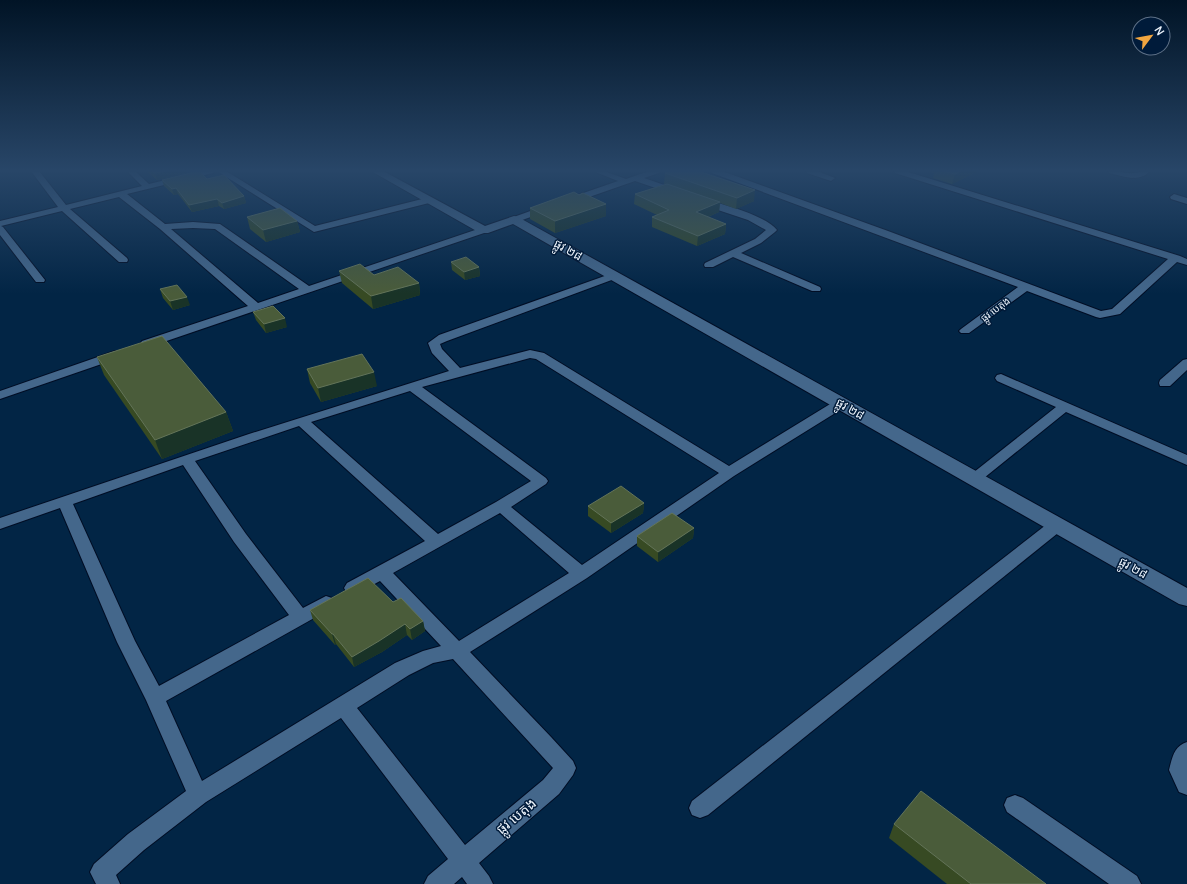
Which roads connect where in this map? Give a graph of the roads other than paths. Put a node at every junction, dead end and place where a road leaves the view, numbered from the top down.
1 (47, 212) edge
2 (69, 212) edge
3 (144, 212) edge
4 (287, 212) edge
5 (381, 212) edge
6 (452, 212) edge
7 (536, 212) edge
8 (733, 212) edge
9 (828, 212) edge
10 (1030, 212) edge
11 (514, 220) junction
12 (0, 224) edge
13 (163, 227) junction
14 (0, 229) edge
15 (484, 230) junction
16 (732, 253) junction
17 (1176, 258) junction
18 (123, 260) dead end
19 (1187, 262) edge
20 (708, 265) dead end
21 (613, 276) junction
22 (40, 280) dead end
23 (1025, 287) junction
24 (816, 289) dead end
25 (308, 290) junction
26 (256, 307) junction
27 (965, 331) dead end
28 (1187, 363) edge
29 (458, 373) junction
30 (1001, 378) dead end
31 (1165, 383) dead end
32 (412, 386) junction
33 (0, 394) edge
34 (840, 404) junction
35 (1064, 407) junction
36 (301, 421) junction
37 (186, 459) junction
38 (1187, 460) edge
39 (729, 473) junction
40 (974, 479) junction
41 (64, 501) junction
42 (501, 506) junction
43 (0, 524) edge
44 (1057, 526) junction
45 (437, 542) junction
46 (382, 572) junction
47 (581, 574) junction
48 (1187, 598) edge
49 (300, 618) junction
50 (457, 651) junction
51 (154, 698) junction
52 (344, 706) junction
53 (1187, 751) edge
54 (1187, 785) edge
55 (198, 795) junction
56 (1015, 805) dead end
57 (700, 808) dead end
58 (463, 860) junction
59 (108, 884) edge
60 (436, 884) edge
61 (480, 884) edge
62 (1129, 884) edge

1 - 12 street
2 - 18 street
3 - 13 street
4 - 5 street
6 - 15 street
7 - 11 street
8 - 16 street
9 - 23 street
10 - 17 street
11 - 15 street
11 - 21 street, ផ្លូវ ២៨
13 - 25 street
13 - 26 street
14 - 22 street
15 - 25 street
16 - 20 street
16 - 24 street
17 - 19 street
17 - 23 street
21 - 29 street
21 - 34 street, ផ្លូវ ២៨
23 - 27 street, ផ្លូវ បេតុង
25 - 26 street
26 - 33 street
28 - 31 street
29 - 32 street
29 - 39 street
30 - 35 street
32 - 36 street
32 - 42 street
34 - 39 street
34 - 40 street, ផ្លូវ ២៨
35 - 38 street
35 - 40 street
36 - 37 street
36 - 45 street
37 - 41 street
37 - 49 street
39 - 47 street
40 - 44 street, ផ្លូវ ២៨
41 - 43 street
41 - 51 street
42 - 45 street
42 - 47 street
44 - 48 street, ផ្លូវ ២៨
44 - 57 street
45 - 46 street
46 - 49 street
46 - 50 street
47 - 50 street
49 - 51 street
50 - 52 street
50 - 58 street, ផ្លូវ បេតុង
51 - 55 street
52 - 55 street
52 - 58 street
53 - 54 street
55 - 59 street
56 - 62 street
58 - 60 street, ផ្លូវ បេតុង
58 - 61 street

